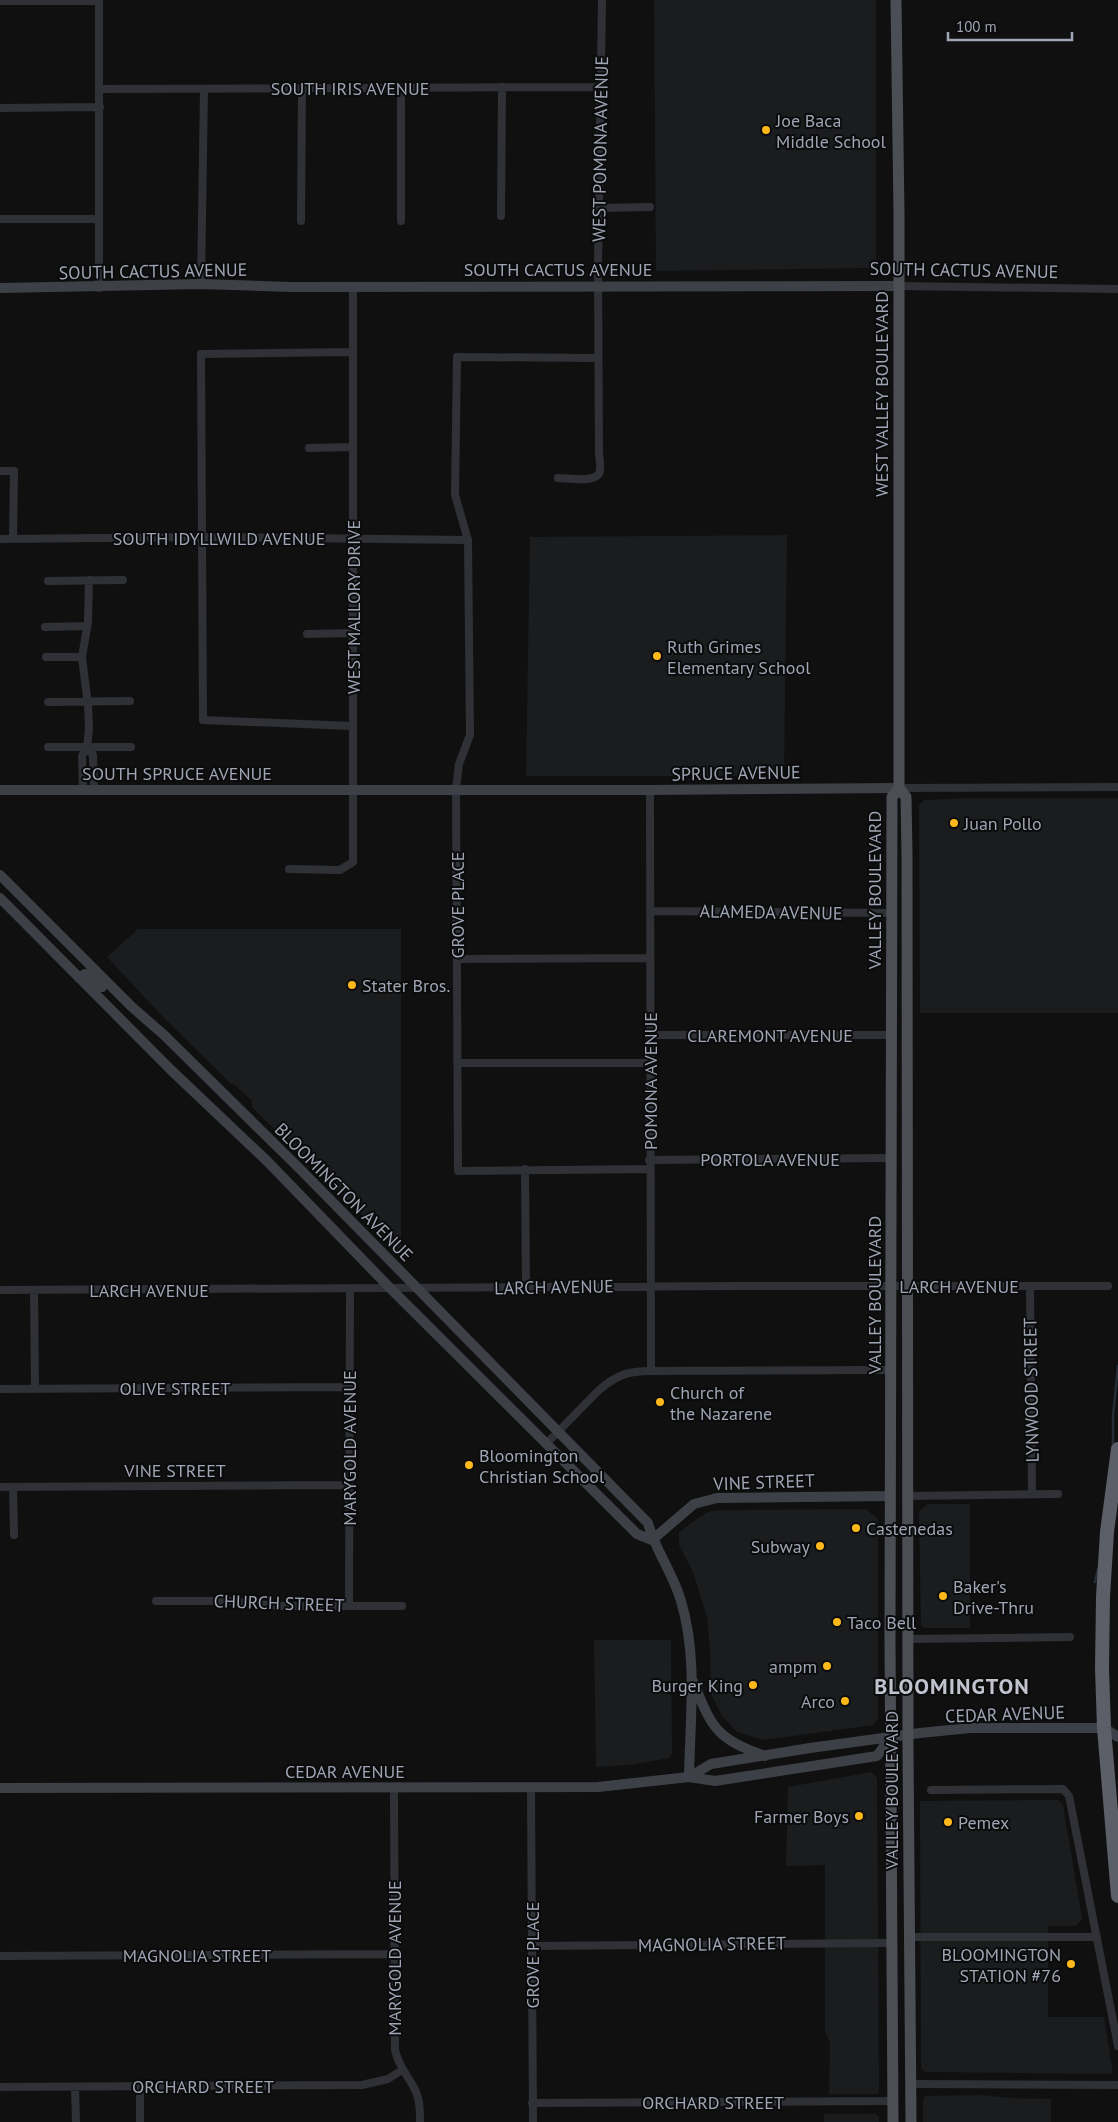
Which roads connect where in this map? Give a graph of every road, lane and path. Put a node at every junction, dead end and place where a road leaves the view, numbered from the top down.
1 (602, 0) edge
2 (896, 0) edge
3 (0, 1) edge
4 (99, 1) edge
5 (502, 87) junction
6 (601, 87) junction
7 (302, 88) junction
8 (401, 88) junction
9 (100, 89) junction
10 (204, 89) junction
11 (100, 107) junction
12 (0, 108) edge
13 (650, 207) dead end
14 (599, 208) junction
15 (501, 216) dead end
16 (0, 219) edge
17 (99, 219) junction
18 (301, 221) dead end
19 (401, 221) dead end
20 (201, 284) junction
21 (353, 286) junction
22 (598, 286) junction
23 (898, 286) junction
24 (0, 288) edge
25 (99, 288) junction
26 (1117, 289) edge
27 (352, 352) junction
28 (598, 358) junction
29 (352, 447) junction
30 (309, 448) dead end
31 (0, 471) edge
32 (558, 478) dead end
33 (203, 537) junction
34 (353, 538) junction
35 (0, 539) edge
36 (13, 539) junction
37 (468, 540) junction
38 (88, 580) junction
39 (122, 580) dead end
40 (48, 581) dead end
41 (87, 626) junction
42 (45, 627) dead end
43 (353, 633) junction
44 (307, 634) dead end
45 (46, 657) dead end
46 (82, 657) junction
47 (130, 701) dead end
48 (48, 702) dead end
49 (88, 703) junction
50 (352, 726) junction
51 (48, 747) dead end
52 (88, 747) junction
53 (131, 747) dead end
54 (1118, 787) edge
55 (899, 788) junction
56 (83, 789) junction
57 (94, 789) junction
58 (354, 789) junction
59 (456, 789) junction
60 (0, 790) edge
61 (650, 790) junction
62 (289, 869) dead end
63 (0, 875) edge
64 (0, 898) edge
65 (650, 911) junction
66 (892, 913) junction
67 (650, 958) junction
68 (457, 959) junction
69 (80, 978) junction
70 (132, 1007) junction
71 (891, 1035) junction
72 (650, 1036) junction
73 (457, 1063) junction
74 (650, 1063) junction
75 (235, 1106) junction
76 (221, 1119) junction
77 (892, 1158) junction
78 (650, 1160) junction
79 (650, 1169) junction
80 (525, 1170) junction
81 (892, 1285) junction
82 (649, 1286) junction
83 (907, 1286) junction
84 (1030, 1286) junction
85 (1108, 1286) dead end
86 (526, 1288) junction
87 (350, 1289) junction
88 (391, 1289) junction
89 (416, 1289) junction
90 (0, 1290) edge
91 (34, 1290) junction
92 (892, 1370) junction
93 (650, 1371) junction
94 (349, 1387) junction
95 (0, 1389) edge
96 (35, 1389) junction
97 (559, 1432) junction
98 (547, 1443) junction
99 (1118, 1449) edge
100 (349, 1485) junction
101 (0, 1487) edge
102 (13, 1487) junction
103 (1032, 1494) junction
104 (1058, 1494) dead end
105 (890, 1496) junction
106 (908, 1496) junction
107 (14, 1535) dead end
108 (652, 1540) junction
109 (156, 1601) dead end
110 (349, 1606) junction
111 (402, 1606) dead end
112 (1070, 1637) dead end
113 (908, 1639) junction
114 (691, 1676) junction
115 (1104, 1728) junction
116 (908, 1735) junction
117 (1118, 1737) edge
118 (890, 1738) junction
119 (766, 1756) junction
120 (689, 1777) junction
121 (394, 1787) junction
122 (0, 1788) edge
123 (531, 1788) junction
124 (931, 1790) dead end
125 (1118, 1896) edge
126 (910, 1937) junction
127 (1097, 1937) junction
128 (892, 1943) junction
129 (532, 1946) junction
130 (394, 1954) junction
131 (0, 1956) edge
132 (1118, 2046) edge
133 (402, 2070) junction
134 (911, 2084) junction
135 (1118, 2085) edge
136 (0, 2087) edge
137 (76, 2087) junction
138 (140, 2087) junction
139 (893, 2101) junction
140 (532, 2103) junction
141 (76, 2122) edge
142 (140, 2122) edge
143 (420, 2122) edge
144 (532, 2122) edge
145 (893, 2122) edge
146 (911, 2122) edge

1 - 6 street, WEST POMONA AVENUE
2 - 23 main road, WEST VALLEY BOULEVARD
3 - 4 street
4 - 9 street
5 - 6 street, SOUTH IRIS AVENUE
5 - 8 street, SOUTH IRIS AVENUE
5 - 15 street
6 - 14 street, WEST POMONA AVENUE
7 - 8 street, SOUTH IRIS AVENUE
7 - 10 street, SOUTH IRIS AVENUE
7 - 18 street
8 - 19 street
9 - 10 street, SOUTH IRIS AVENUE
9 - 11 street
10 - 20 street
11 - 12 street
11 - 17 street
13 - 14 street
14 - 22 street, WEST POMONA AVENUE
16 - 17 street
17 - 25 street
20 - 21 main road, SOUTH CACTUS AVENUE
20 - 25 main road, SOUTH CACTUS AVENUE
21 - 22 main road, SOUTH CACTUS AVENUE
21 - 27 street, WEST MALLORY DRIVE
22 - 23 main road, SOUTH CACTUS AVENUE
22 - 28 street, WEST POMONA AVENUE
23 - 26 street, SOUTH CACTUS AVENUE
23 - 55 main road, WEST VALLEY BOULEVARD
24 - 25 main road, SOUTH CACTUS AVENUE
27 - 29 street, WEST MALLORY DRIVE
27 - 33 street
28 - 32 street, WEST POMONA AVENUE
28 - 37 street, GROVE PLACE
29 - 30 street
29 - 34 street, WEST MALLORY DRIVE
31 - 36 street
33 - 34 street, SOUTH IDYLLWILD AVENUE
33 - 36 street, SOUTH IDYLLWILD AVENUE
33 - 50 street
34 - 37 street, SOUTH IDYLLWILD AVENUE
34 - 43 street, WEST MALLORY DRIVE
35 - 36 street, SOUTH IDYLLWILD AVENUE
37 - 59 street, GROVE PLACE
38 - 39 street
38 - 40 street
38 - 41 street
41 - 42 street
41 - 46 street
43 - 44 street
43 - 50 street, WEST MALLORY DRIVE
45 - 46 street
46 - 49 street
47 - 49 street
48 - 49 street
49 - 52 street
50 - 58 street, WEST MALLORY DRIVE
51 - 52 street
52 - 53 street
52 - 56 street
52 - 57 street
54 - 55 street, SPRUCE AVENUE
55 - 61 main road, SPRUCE AVENUE
55 - 66 main road, VALLEY BOULEVARD
55 - 83 main road, VALLEY BOULEVARD
56 - 57 main road, SOUTH SPRUCE AVENUE
56 - 60 main road, SOUTH SPRUCE AVENUE
57 - 58 main road, SOUTH SPRUCE AVENUE
58 - 59 main road, SPRUCE AVENUE
58 - 62 street, WEST MALLORY DRIVE
59 - 61 main road, SPRUCE AVENUE
59 - 68 street, GROVE PLACE
61 - 65 street, POMONA AVENUE
63 - 70 main road, BLOOMINGTON AVENUE
64 - 69 main road, BLOOMINGTON AVENUE
65 - 66 street, ALAMEDA AVENUE
65 - 67 street, POMONA AVENUE
66 - 71 main road, VALLEY BOULEVARD
67 - 68 street
67 - 72 street, POMONA AVENUE
68 - 73 street, GROVE PLACE
69 - 70 main road
69 - 76 main road, BLOOMINGTON AVENUE
70 - 75 main road, BLOOMINGTON AVENUE
71 - 72 street, CLAREMONT AVENUE
71 - 77 main road, VALLEY BOULEVARD
72 - 74 street, POMONA AVENUE
73 - 74 street
73 - 80 street, GROVE PLACE
74 - 78 street, POMONA AVENUE
75 - 76 main road
75 - 89 main road, BLOOMINGTON AVENUE
76 - 88 main road, BLOOMINGTON AVENUE
77 - 78 street, PORTOLA AVENUE
77 - 81 main road, VALLEY BOULEVARD
78 - 79 street, POMONA AVENUE
79 - 80 street
79 - 82 street, POMONA AVENUE
80 - 86 street
81 - 82 street, LARCH AVENUE
81 - 83 street, LARCH AVENUE
81 - 92 main road, VALLEY BOULEVARD
82 - 86 street, LARCH AVENUE
82 - 93 street, POMONA AVENUE
83 - 84 street, LARCH AVENUE
83 - 106 main road, VALLEY BOULEVARD
84 - 85 street, LARCH AVENUE
84 - 103 street, LYNWOOD STREET
86 - 89 street, LARCH AVENUE
87 - 88 street, LARCH AVENUE
87 - 91 street, LARCH AVENUE
87 - 94 street, MARYGOLD AVENUE
88 - 89 street, LARCH AVENUE
88 - 98 main road, BLOOMINGTON AVENUE
89 - 97 main road, BLOOMINGTON AVENUE
90 - 91 street, LARCH AVENUE
91 - 96 street
92 - 93 street
92 - 105 main road, VALLEY BOULEVARD
93 - 97 street
94 - 96 street, OLIVE STREET
94 - 100 street, MARYGOLD AVENUE
95 - 96 street, OLIVE STREET
97 - 98 street
97 - 108 main road, BLOOMINGTON AVENUE
98 - 108 main road, BLOOMINGTON AVENUE
99 - 115 highway
100 - 102 street, VINE STREET
100 - 110 street, MARYGOLD AVENUE
101 - 102 street, VINE STREET
102 - 107 street
103 - 104 street
103 - 106 street
105 - 108 main road, VINE STREET
105 - 118 main road, VALLEY BOULEVARD
106 - 113 main road, VALLEY BOULEVARD
108 - 114 main road, BLOOMINGTON AVENUE
109 - 110 street, CHURCH STREET
110 - 111 street, CHURCH STREET
112 - 113 street
113 - 116 main road, VALLEY BOULEVARD
114 - 119 main road
114 - 120 main road, BLOOMINGTON AVENUE
115 - 116 main road, CEDAR AVENUE
115 - 117 main road
115 - 125 highway
116 - 118 main road, CEDAR AVENUE
116 - 126 main road, VALLEY BOULEVARD
118 - 119 main road, CEDAR AVENUE
118 - 120 main road, CEDAR AVENUE
118 - 128 main road, VALLEY BOULEVARD
119 - 120 main road, CEDAR AVENUE
120 - 123 main road, CEDAR AVENUE
121 - 122 main road, CEDAR AVENUE
121 - 123 main road, CEDAR AVENUE
121 - 130 street, MARYGOLD AVENUE
123 - 129 street, GROVE PLACE
124 - 127 street
126 - 127 street
126 - 134 main road, VALLEY BOULEVARD
127 - 132 street
128 - 129 street, MAGNOLIA STREET
128 - 139 main road, VALLEY BOULEVARD
129 - 140 street, GROVE PLACE
130 - 131 street, MAGNOLIA STREET
130 - 133 street, MARYGOLD AVENUE
133 - 138 street, ORCHARD STREET
133 - 143 street, MARYGOLD AVENUE
134 - 135 street
134 - 146 main road, VALLEY BOULEVARD
136 - 137 street, ORCHARD STREET
137 - 138 street, ORCHARD STREET
137 - 141 street
138 - 142 street
139 - 140 street, ORCHARD STREET
139 - 145 main road, VALLEY BOULEVARD
140 - 144 street, GROVE PLACE

